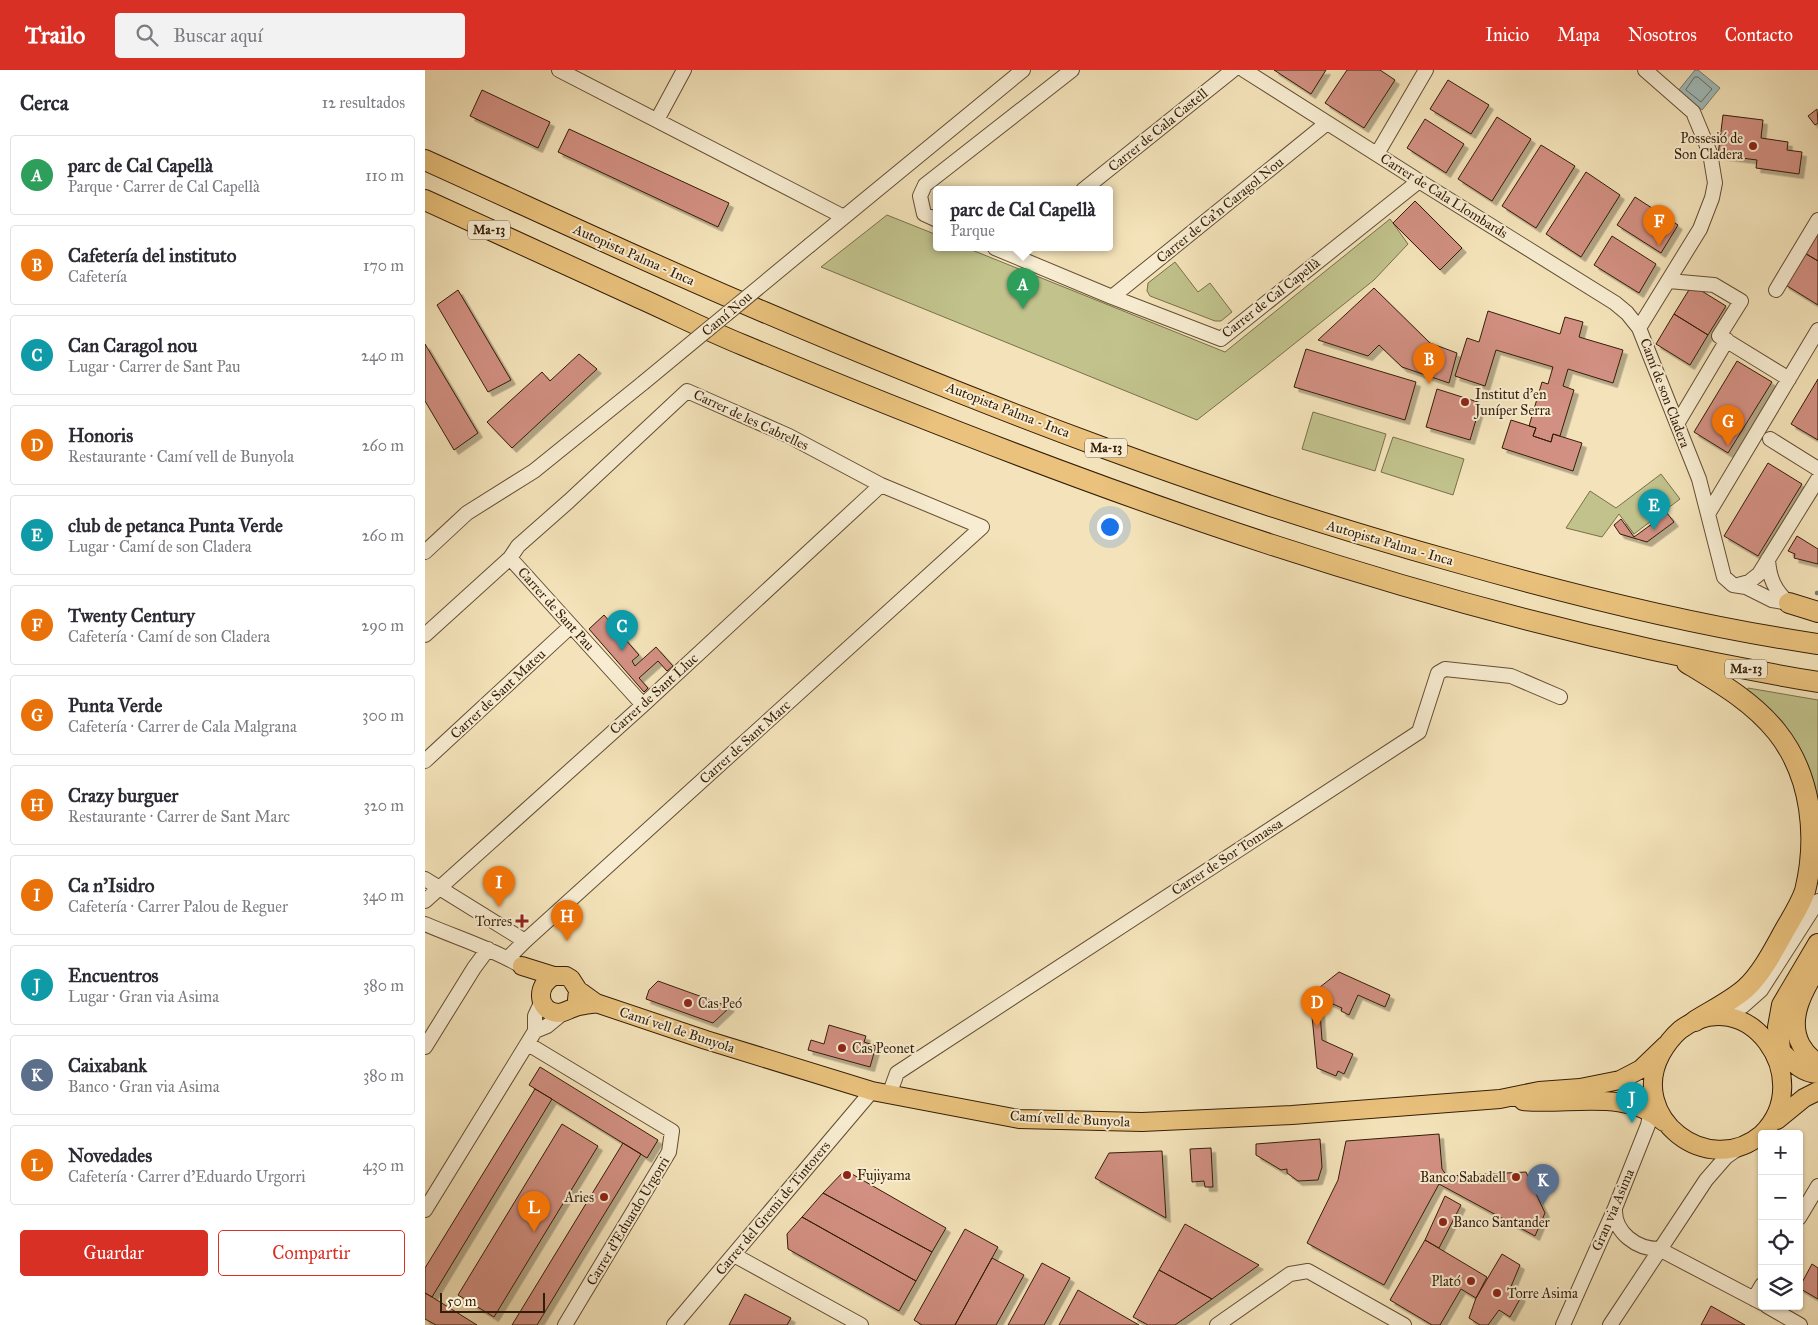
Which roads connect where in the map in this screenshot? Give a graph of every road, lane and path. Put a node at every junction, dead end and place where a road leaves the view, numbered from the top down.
1 (559, 70) edge
2 (684, 70) edge
3 (1023, 70) edge
4 (1072, 70) edge
5 (1233, 70) edge
6 (1244, 70) edge
7 (1426, 70) edge
8 (1645, 70) edge
9 (1011, 75) edge
10 (657, 120) junction
11 (1327, 123) junction
12 (1377, 154) junction
13 (425, 160) edge
14 (1419, 181) junction
15 (1088, 186) edge
16 (425, 200) edge
17 (844, 217) junction
18 (933, 218) edge
19 (1818, 220) edge
20 (1007, 251) edge
21 (1669, 281) junction
22 (1776, 290) dead end
23 (1112, 297) junction
24 (1639, 328) junction
25 (1818, 330) edge
26 (1727, 340) junction
27 (1789, 379) junction
28 (1677, 424) junction
29 (1770, 439) dead end
30 (1818, 469) edge
31 (1818, 479) edge
32 (881, 485) junction
33 (1708, 514) junction
34 (982, 527) joint
35 (425, 552) edge
36 (510, 558) junction
37 (1769, 559) junction
38 (1738, 586) junction
39 (1789, 603) junction
40 (1818, 612) edge
41 (571, 626) junction
42 (425, 635) edge
43 (1818, 644) edge
44 (1675, 655) junction
45 (1818, 682) edge
46 (1560, 697) dead end
47 (643, 705) junction
48 (425, 761) edge
49 (425, 879) edge
50 (439, 888) junction
51 (1818, 901) edge
52 (425, 902) edge
53 (425, 924) edge
54 (525, 941) junction
55 (1818, 944) edge
56 (488, 949) junction
57 (515, 962) junction
58 (1818, 967) edge
59 (553, 976) junction
60 (578, 990) junction
61 (541, 996) junction
62 (596, 1003) junction
63 (568, 1010) junction
64 (1715, 1017) junction
65 (1695, 1021) junction
66 (535, 1031) junction
67 (527, 1044) junction
68 (1666, 1045) junction
69 (425, 1047) edge
70 (1777, 1050) junction
71 (1818, 1062) edge
72 (1818, 1074) edge
73 (1653, 1092) junction
74 (1818, 1092) edge
75 (881, 1093) junction
76 (1500, 1098) junction
77 (1651, 1112) junction
78 (1668, 1126) junction
79 (1766, 1130) edge
80 (1766, 1130) edge
81 (1758, 1136) edge
82 (1740, 1147) junction
83 (1818, 1186) edge
84 (1615, 1208) junction
85 (425, 1210) edge
86 (1803, 1211) edge
87 (1659, 1249) junction
88 (734, 1255) junction
89 (1758, 1301) edge
90 (1774, 1310) edge
91 (565, 1325) edge
92 (674, 1325) edge
93 (861, 1325) edge
94 (1217, 1325) edge
95 (1404, 1325) edge
96 (1563, 1325) edge
97 (1610, 1325) edge
98 (1800, 1325) edge

1 - 10 street
2 - 10 street
3 - 9 street, Camí Nou
4 - 18 street
5 - 15 street, Carrer de Cala Castell
6 - 11 street, Carrer de Cala Llombards
7 - 12 street
8 - 21 street, Camí de son Cladera
9 - 17 street, Camí Nou
10 - 17 street
11 - 12 street, Carrer de Cala Llombards
11 - 23 street, Carrer de Ca'n Caragol Nou
12 - 14 street, Carrer de Cala Llombards
13 - 43 highway, Autopista Palma - Inca / Ma-13
14 - 23 street, Carrer de Cal Capellà
14 - 24 street, Carrer de Cala Llombards
16 - 44 highway, Ma-13
17 - 35 street, Camí Nou, bridge
19 - 22 street
20 - 23 street, Carrer de Cal Capellà
21 - 24 street, Camí de son Cladera
21 - 26 street
24 - 28 street, Camí de son Cladera
25 - 27 street
26 - 27 street
26 - 28 street
27 - 33 street
28 - 33 street, Camí de son Cladera
29 - 30 street
31 - 37 street
32 - 34 street, Carrer de les Cabrelles
32 - 36 street, Carrer de les Cabrelles
32 - 47 street, Carrer de Sant Lluc
33 - 38 street, Camí de son Cladera
34 - 54 street, Carrer de Sant Marc
36 - 41 street, Carrer de Sant Pau
36 - 42 street
37 - 38 street
37 - 39 street
38 - 39 street
39 - 40 highway
41 - 47 street, Carrer de Sant Pau
41 - 48 street, Carrer de Sant Mateu
44 - 45 highway, Ma-13
44 - 65 highway
46 - 75 street, Carrer de Sor Tomassa
47 - 50 street, Carrer de Sant Lluc
49 - 50 street
50 - 52 street, Carrer de Sant Lluc
50 - 54 street
51 - 64 street
53 - 56 street
54 - 57 street, Carrer de Sant Marc
55 - 70 highway
56 - 57 street
56 - 69 street
57 - 59 main road
57 - 61 main road
58 - 71 main road
59 - 60 main road
59 - 61 main road
60 - 62 main road
60 - 63 main road
61 - 63 main road
61 - 66 street
62 - 63 main road
62 - 75 main road, Camí vell de Bunyola
63 - 66 street
64 - 65 main road
64 - 70 main road
65 - 68 main road
66 - 67 street
67 - 85 street
67 - 91 street, Carrer d'Eduardo Urgorri
68 - 73 main road
68 - 76 main road
70 - 72 main road
70 - 79 main road
73 - 77 street, Gran via Asima
73 - 78 main road
74 - 80 main road
75 - 76 main road, Camí vell de Bunyola
75 - 88 street, Carrer del Gremi de Tintorers
76 - 77 main road
77 - 78 main road
77 - 84 street, Gran via Asima
78 - 82 main road
81 - 82 main road
82 - 87 street
83 - 86 street
84 - 87 street
84 - 96 street, Gran via Asima
87 - 89 street
87 - 97 street
88 - 92 street, Carrer del Gremi de Tintorers
88 - 93 street
90 - 98 street
94 - 95 street

